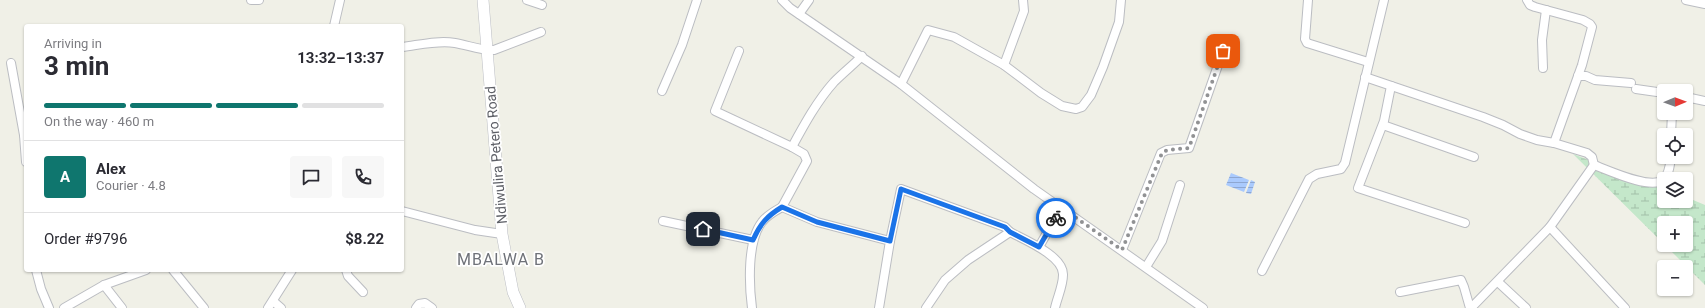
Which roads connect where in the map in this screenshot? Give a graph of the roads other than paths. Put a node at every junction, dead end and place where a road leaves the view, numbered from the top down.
1 (251, 0) edge
2 (259, 0) edge
3 (332, 0) edge
4 (483, 0) edge
5 (527, 0) edge
6 (697, 0) edge
7 (782, 0) edge
8 (808, 0) edge
9 (1022, 0) edge
10 (1120, 0) edge
11 (1308, 0) edge
12 (1384, 0) edge
13 (1527, 0) edge
14 (1686, 0) edge
15 (340, 3) edge
16 (1705, 4) edge
17 (542, 5) dead end
18 (1546, 10) junction
19 (799, 14) junction
20 (335, 24) edge
21 (541, 32) dead end
22 (404, 47) edge
23 (487, 50) junction
24 (739, 50) dead end
25 (1223, 51) dead end
26 (862, 56) junction
27 (1368, 62) junction
28 (11, 63) dead end
29 (1004, 65) junction
30 (1543, 68) dead end
31 (1578, 76) junction
32 (1365, 77) junction
33 (901, 84) junction
34 (1391, 86) junction
35 (662, 91) dead end
36 (1657, 91) edge
37 (1693, 98) edge
38 (1705, 101) edge
39 (1383, 125) junction
40 (24, 130) edge
41 (1554, 143) junction
42 (792, 147) junction
43 (1474, 157) dead end
44 (1669, 164) edge
45 (1594, 165) junction
46 (1180, 185) dead end
47 (782, 207) junction
48 (1062, 208) junction
49 (404, 212) edge
50 (663, 222) dead end
51 (1465, 223) dead end
52 (1550, 227) junction
53 (1010, 232) junction
54 (502, 234) junction
55 (753, 240) junction
56 (890, 241) junction
57 (1039, 247) junction
58 (1122, 250) junction
59 (1146, 267) junction
60 (1262, 271) dead end
61 (37, 272) edge
62 (140, 272) edge
63 (175, 272) edge
64 (291, 272) edge
65 (347, 272) edge
66 (1498, 282) junction
67 (104, 285) junction
68 (363, 292) dead end
69 (1400, 292) dead end
70 (270, 304) edge
71 (1199, 307) edge
72 (49, 308) edge
73 (64, 308) edge
74 (122, 308) edge
75 (204, 308) edge
76 (281, 308) edge
77 (416, 308) edge
78 (432, 308) edge
79 (520, 308) edge
80 (752, 308) edge
81 (879, 308) edge
82 (926, 308) edge
83 (1055, 308) edge
84 (1470, 308) edge
85 (1526, 308) edge
86 (1625, 308) edge

1 - 2 street
3 - 15 street
4 - 23 street, Ndiwulira Petero Road
5 - 17 street
6 - 35 street
7 - 19 street
8 - 19 street
9 - 29 street
10 - 29 street
11 - 27 street
12 - 27 street
13 - 18 street
14 - 16 street
15 - 20 street
18 - 30 street
18 - 31 street
19 - 26 street
21 - 23 street
22 - 23 street
23 - 54 street, Ndiwulira Petero Road
24 - 42 street
25 - 58 street
26 - 33 street
26 - 42 street
27 - 32 street
28 - 40 street
29 - 33 street
31 - 36 street
31 - 41 street
32 - 34 street
32 - 60 street
33 - 48 street
34 - 39 street
34 - 41 street
37 - 38 street
39 - 43 street
39 - 51 street
41 - 45 street
42 - 47 street
44 - 45 street
45 - 52 street
46 - 59 street
47 - 55 street
47 - 56 street
48 - 57 street
48 - 58 street
49 - 54 street
50 - 55 street
52 - 66 street
52 - 86 street
53 - 56 street
53 - 57 street
53 - 82 street
54 - 79 street, Ndiwulira Petero Road
55 - 80 street
56 - 81 street
57 - 83 street
58 - 59 street
59 - 71 street
61 - 72 street
62 - 67 street
63 - 75 street
64 - 70 street
65 - 68 street
66 - 84 street
66 - 85 street
67 - 73 street
67 - 74 street
69 - 84 street
70 - 76 street
77 - 78 street

